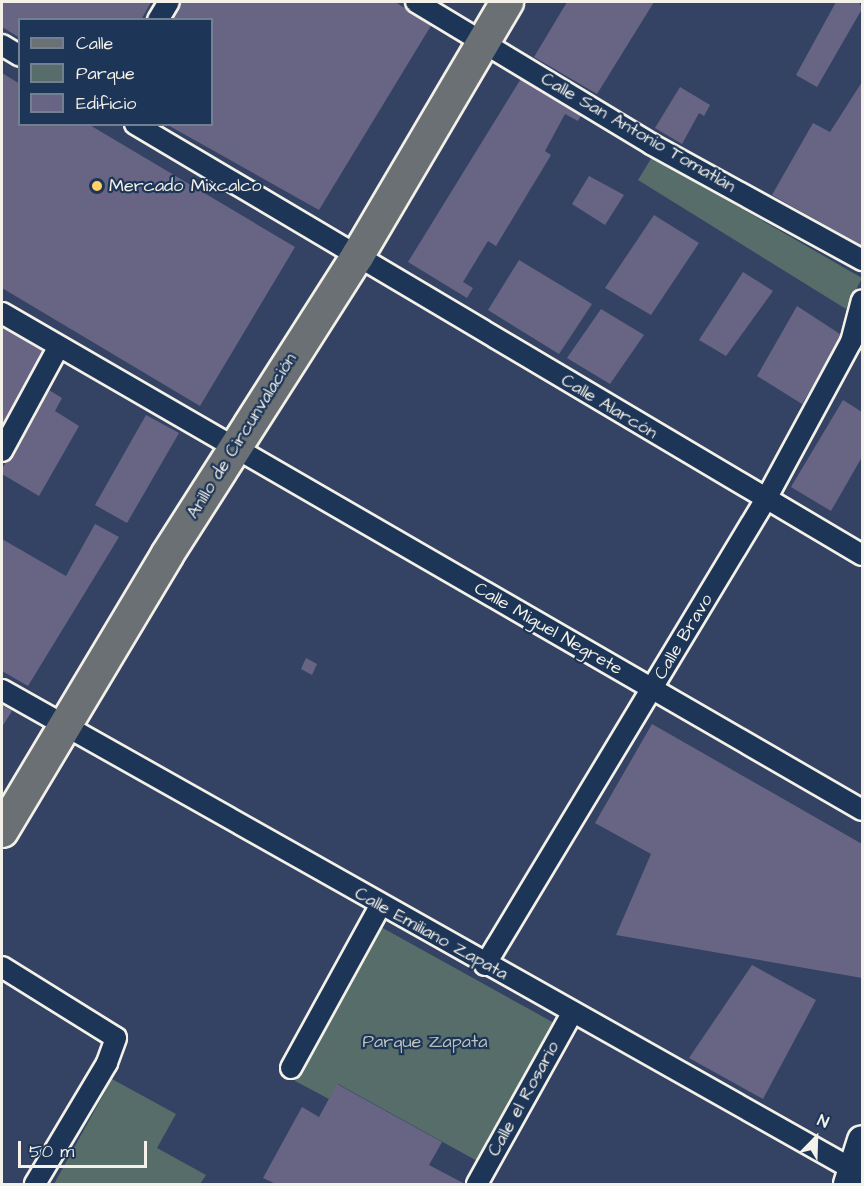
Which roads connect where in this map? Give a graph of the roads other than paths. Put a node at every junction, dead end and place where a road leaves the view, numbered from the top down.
1 (169, 2) edge
2 (416, 2) edge
3 (507, 2) edge
4 (159, 18) edge
5 (483, 41) junction
6 (2, 45) edge
7 (18, 55) edge
8 (138, 126) edge
9 (358, 255) junction
10 (862, 260) edge
11 (862, 300) edge
12 (2, 313) edge
13 (59, 346) junction
14 (234, 447) junction
15 (2, 451) edge
16 (766, 499) junction
17 (862, 555) edge
18 (652, 688) junction
19 (2, 690) edge
20 (66, 725) junction
21 (862, 810) edge
22 (2, 831) edge
23 (380, 906) junction
24 (485, 965) junction
25 (2, 967) edge
26 (572, 1013) junction
27 (291, 1068) dead end
28 (862, 1140) edge
29 (854, 1176) edge
30 (484, 1182) edge
31 (35, 1185) edge

1 - 4 street
2 - 5 street, Calle San Antonio Tomatlán
3 - 5 main road, Anillo de Circunvalación
5 - 9 main road, Anillo de Circunvalación
5 - 10 street, Calle San Antonio Tomatlán
6 - 7 street
8 - 9 street, Calle Alarcón
9 - 14 main road, Anillo de Circunvalación
9 - 16 street, Calle Alarcón
11 - 16 street, Calle Bravo
12 - 13 street, Calle Miguel Negrete
13 - 14 street, Calle Miguel Negrete
13 - 15 street
14 - 18 street, Calle Miguel Negrete
14 - 20 main road, Anillo de Circunvalación
16 - 17 street, Calle Alarcón
16 - 18 street, Calle Bravo
18 - 21 street, Calle Miguel Negrete
18 - 24 street, Calle Bravo
19 - 20 street, Calle Emiliano Zapata
20 - 22 main road, Anillo de Circunvalación
20 - 23 street, Calle Emiliano Zapata
23 - 24 street, Calle Emiliano Zapata
23 - 27 street
24 - 26 street, Calle Emiliano Zapata
25 - 31 street
26 - 29 street, Calle Emiliano Zapata
26 - 30 street, Calle el Rosario
28 - 29 street

